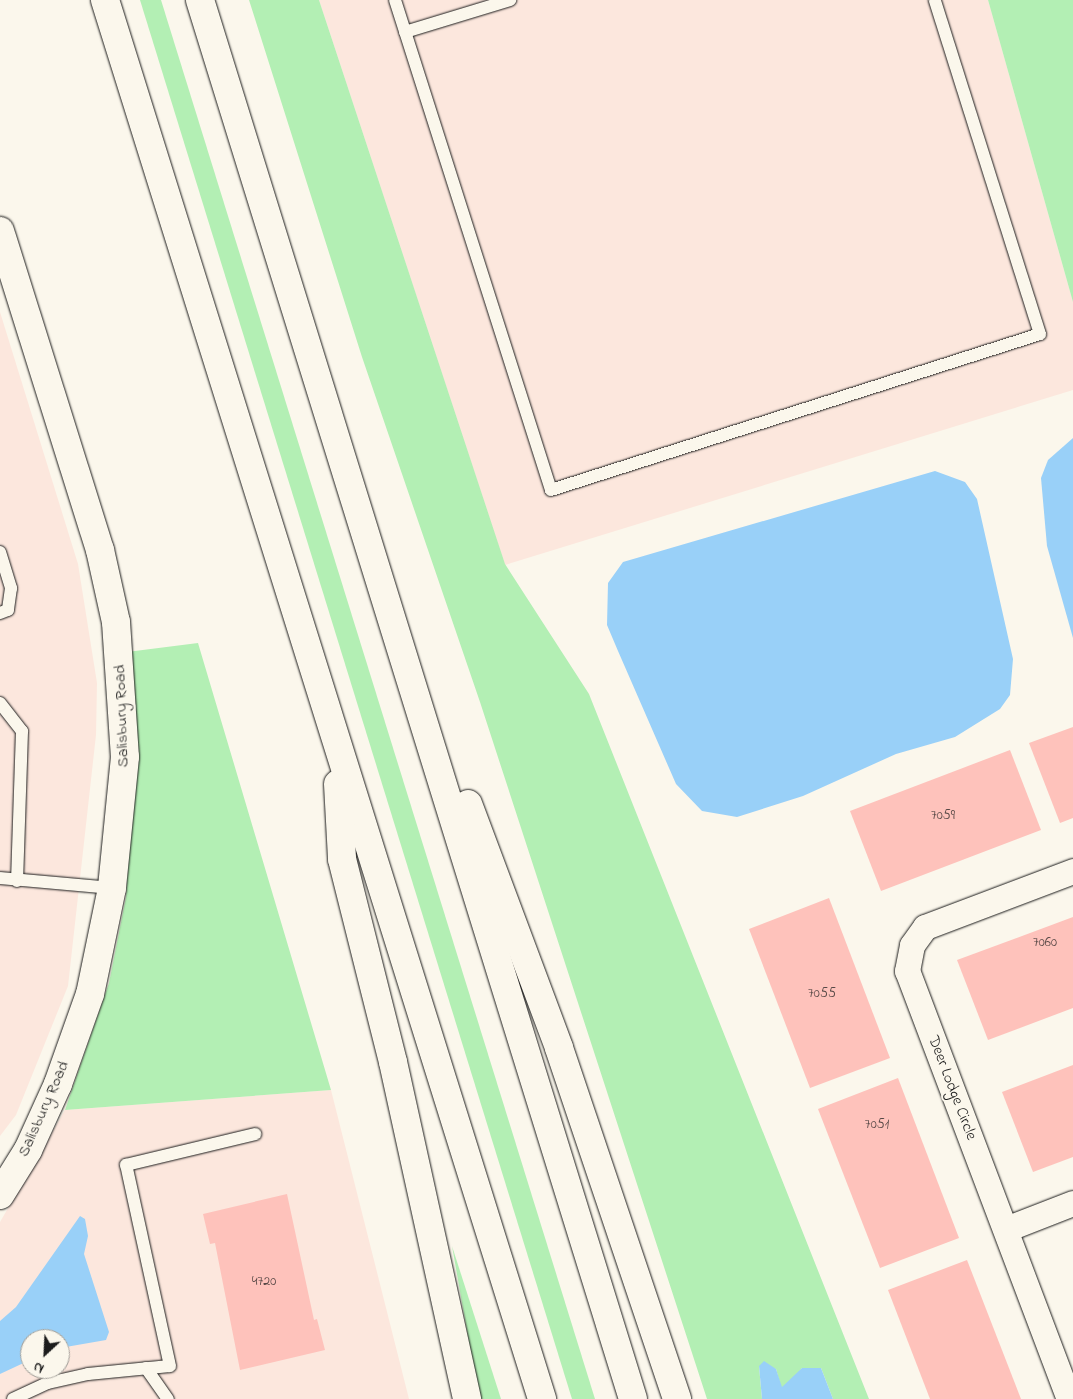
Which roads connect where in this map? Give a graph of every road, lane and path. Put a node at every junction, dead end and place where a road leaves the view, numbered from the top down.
1 (105, 0) edge
2 (200, 0) edge
3 (395, 0) edge
4 (510, 0) edge
5 (934, 0) edge
6 (405, 32) junction
7 (0, 231) edge
8 (372, 546) junction
9 (0, 552) edge
10 (0, 613) edge
11 (0, 703) edge
12 (336, 746) junction
13 (1073, 871) edge
14 (0, 878) edge
15 (17, 881) junction
16 (112, 888) junction
17 (255, 1134) dead end
18 (0, 1195) edge
19 (1073, 1202) edge
20 (1006, 1229) junction
21 (146, 1368) junction
22 (13, 1399) edge
23 (168, 1399) edge
24 (467, 1399) edge
25 (542, 1399) edge
26 (633, 1399) edge
27 (677, 1399) edge
28 (1069, 1399) edge

1 - 12 main road
2 - 8 main road
3 - 6 lane
4 - 6 lane
5 - 6 lane
7 - 16 main road, Salisbury Road
8 - 26 main road
8 - 27 main road
9 - 10 lane
11 - 15 lane
12 - 24 main road
12 - 25 main road
13 - 20 street, Deer Lodge Circle
14 - 15 lane
15 - 16 lane
16 - 18 main road, Salisbury Road
17 - 21 lane
19 - 20 street
20 - 28 street, Deer Lodge Circle
21 - 22 lane
21 - 23 lane

